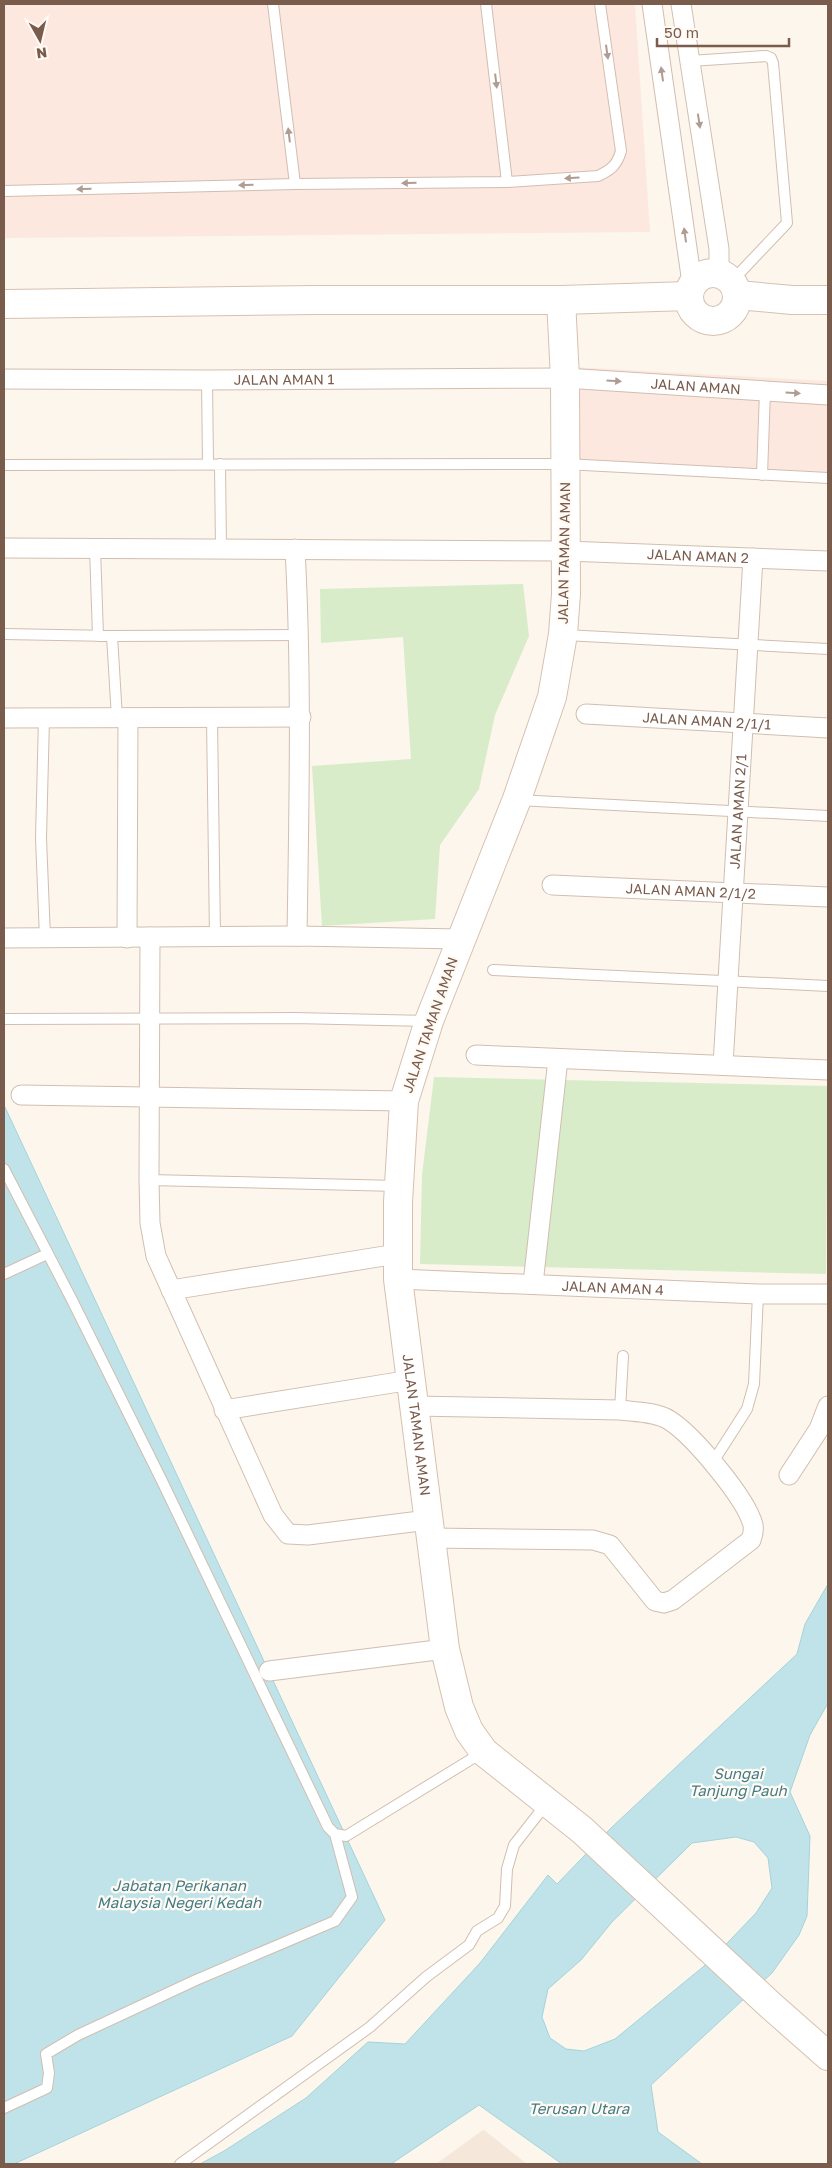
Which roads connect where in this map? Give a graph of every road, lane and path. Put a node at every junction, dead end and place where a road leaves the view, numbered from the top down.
1 (273, 4) edge
2 (486, 4) edge
3 (600, 4) edge
4 (652, 4) edge
5 (681, 4) edge
6 (690, 61) junction
7 (507, 182) junction
8 (295, 184) junction
9 (4, 191) edge
10 (730, 283) junction
11 (691, 289) junction
12 (560, 300) junction
13 (828, 300) edge
14 (4, 304) edge
15 (565, 378) junction
16 (4, 379) edge
17 (207, 380) junction
18 (765, 391) junction
19 (828, 395) edge
20 (208, 464) junction
21 (220, 464) junction
22 (565, 464) junction
23 (4, 465) edge
24 (762, 475) junction
25 (828, 478) edge
26 (4, 548) edge
27 (95, 548) junction
28 (221, 549) junction
29 (295, 549) junction
30 (566, 551) junction
31 (753, 558) junction
32 (828, 561) edge
33 (4, 634) edge
34 (563, 634) junction
35 (98, 636) junction
36 (112, 636) junction
37 (300, 636) junction
38 (748, 645) junction
39 (828, 649) edge
40 (586, 714) dead end
41 (4, 718) edge
42 (44, 718) junction
43 (122, 718) junction
44 (212, 718) junction
45 (301, 718) junction
46 (743, 724) junction
47 (828, 728) edge
48 (516, 800) junction
49 (738, 812) junction
50 (828, 816) edge
51 (552, 885) dead end
52 (733, 892) junction
53 (828, 897) edge
54 (297, 936) junction
55 (150, 937) junction
56 (215, 937) junction
57 (4, 938) edge
58 (45, 938) junction
59 (127, 938) junction
60 (460, 939) junction
61 (493, 970) dead end
62 (728, 982) junction
63 (828, 986) edge
64 (149, 1018) junction
65 (4, 1019) edge
66 (429, 1021) junction
67 (476, 1055) dead end
68 (558, 1059) junction
69 (723, 1066) junction
70 (828, 1070) edge
71 (21, 1095) dead end
72 (149, 1097) junction
73 (404, 1101) junction
74 (4, 1169) edge
75 (149, 1180) junction
76 (399, 1186) junction
77 (47, 1254) junction
78 (397, 1267) junction
79 (4, 1274) edge
80 (533, 1284) junction
81 (171, 1290) junction
82 (758, 1294) junction
83 (828, 1294) edge
84 (623, 1356) dead end
85 (412, 1393) junction
86 (828, 1406) edge
87 (224, 1410) junction
88 (620, 1410) junction
89 (713, 1462) junction
90 (789, 1475) dead end
91 (429, 1529) junction
92 (445, 1649) junction
93 (269, 1671) dead end
94 (484, 1752) junction
95 (546, 1803) junction
96 (335, 1834) junction
97 (828, 2056) edge
98 (4, 2108) edge
99 (180, 2164) edge

8 -> 1 lane
2 -> 7 lane
3 -> 7 lane
11 -> 4 street
5 - 6 street
6 -> 10 street
6 - 10 lane
7 -> 8 lane
8 -> 9 lane
10 - 11 street
10 - 11 street
10 - 13 street
11 - 12 street
12 - 14 street
12 - 15 street, JALAN TAMAN AMAN
15 - 17 street, JALAN AMAN 1
15 -> 18 street, JALAN AMAN
15 - 22 street, JALAN TAMAN AMAN
16 - 17 street, JALAN AMAN 1
17 - 20 lane
18 -> 19 street, JALAN AMAN
18 - 24 lane
20 - 21 lane
20 - 23 lane
21 - 22 lane
21 - 28 lane
22 - 24 lane
22 - 30 street, JALAN TAMAN AMAN
24 - 25 lane
26 - 27 street, JALAN AMAN 2
27 - 28 street, JALAN AMAN 2
27 - 35 lane
28 - 29 street, JALAN AMAN 2
29 - 30 street, JALAN AMAN 2
29 - 37 street
30 - 31 street, JALAN AMAN 2
30 - 34 street, JALAN TAMAN AMAN
31 - 32 street, JALAN AMAN 2
31 - 38 street, JALAN AMAN 2/1
33 - 35 lane
34 - 38 lane
34 - 48 street, JALAN TAMAN AMAN
35 - 36 lane
36 - 37 lane
36 - 43 lane
37 - 45 street
38 - 39 lane
38 - 46 street, JALAN AMAN 2/1
40 - 46 street, JALAN AMAN 2/1/1
41 - 42 street
42 - 43 street
42 - 58 lane
43 - 44 street
43 - 59 street
44 - 45 street
44 - 56 lane
45 - 54 street
46 - 47 street, JALAN AMAN 2/1/1
46 - 49 street, JALAN AMAN 2/1
48 - 49 lane
48 - 60 street, JALAN TAMAN AMAN
49 - 50 lane
49 - 52 street, JALAN AMAN 2/1
51 - 52 street, JALAN AMAN 2/1/2
52 - 53 street, JALAN AMAN 2/1/2
52 - 62 street, JALAN AMAN 2/1
54 - 56 street
54 - 60 street
55 - 56 street
55 - 59 street
55 - 64 street
57 - 58 street
58 - 59 street
60 - 66 street, JALAN TAMAN AMAN
61 - 62 lane
62 - 63 lane
62 - 69 street, JALAN AMAN 2/1
64 - 65 lane
64 - 66 lane
64 - 72 street
66 - 73 street, JALAN TAMAN AMAN
67 - 68 street
68 - 69 street
68 - 80 street
69 - 70 street
71 - 72 street
72 - 73 street
72 - 75 street
73 - 76 street, JALAN TAMAN AMAN
74 - 77 lane
75 - 76 lane
75 - 81 street
76 - 78 street, JALAN TAMAN AMAN
77 - 79 lane
77 - 96 lane
78 - 80 street, JALAN AMAN 4
78 - 81 street, JALAN AMAN 4
78 - 85 street, JALAN TAMAN AMAN
80 - 82 street, JALAN AMAN 4
81 - 87 street
82 - 83 street, JALAN AMAN 4
82 - 89 lane
84 - 88 lane
85 - 87 street
85 - 88 street
85 - 91 street, JALAN TAMAN AMAN
86 - 90 street
87 - 91 street
88 - 89 street
89 - 91 street
91 - 92 street, JALAN TAMAN AMAN
92 - 93 street
92 - 94 street, JALAN TAMAN AMAN
94 - 95 street, JALAN TAMAN AMAN
94 - 96 lane
95 - 97 street, JALAN TAMAN AMAN
95 - 99 lane
96 - 98 lane

